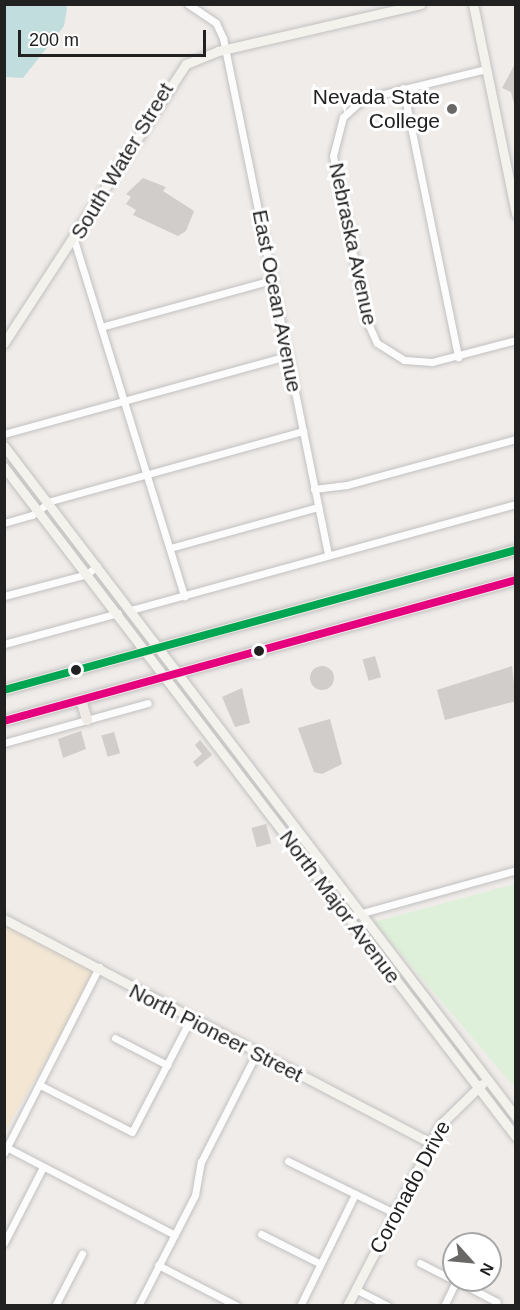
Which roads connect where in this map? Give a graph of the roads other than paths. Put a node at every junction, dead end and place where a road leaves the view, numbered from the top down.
1 (188, 4) edge
2 (421, 4) edge
3 (473, 4) edge
4 (225, 49) junction
5 (486, 69) junction
6 (404, 88) junction
7 (516, 214) edge
8 (74, 240) junction
9 (272, 280) junction
10 (101, 327) junction
11 (516, 340) edge
12 (4, 343) edge
13 (288, 356) junction
14 (458, 357) junction
15 (124, 401) junction
16 (303, 431) junction
17 (4, 434) edge
18 (516, 439) edge
19 (4, 446) edge
20 (4, 467) edge
21 (147, 474) junction
22 (314, 489) junction
23 (48, 503) junction
24 (516, 504) edge
25 (318, 507) junction
26 (38, 510) junction
27 (4, 523) edge
28 (170, 548) junction
29 (516, 550) edge
30 (328, 554) junction
31 (97, 566) junction
32 (87, 574) junction
33 (516, 580) edge
34 (4, 596) edge
35 (184, 596) junction
36 (131, 610) junction
37 (118, 613) junction
38 (4, 644) edge
39 (158, 648) junction
40 (145, 651) junction
41 (178, 673) junction
42 (165, 677) junction
43 (4, 690) edge
44 (81, 700) junction
45 (148, 703) dead end
46 (87, 720) junction
47 (4, 721) edge
48 (4, 742) edge
49 (276, 802) junction
50 (266, 809) junction
51 (322, 862) junction
52 (312, 869) junction
53 (516, 870) edge
54 (361, 913) junction
55 (348, 917) junction
56 (4, 920) edge
57 (99, 967) junction
58 (404, 970) junction
59 (394, 978) junction
60 (190, 1020) junction
61 (115, 1038) dead end
62 (256, 1054) junction
63 (166, 1065) junction
64 (487, 1080) junction
65 (40, 1085) junction
66 (477, 1088) junction
67 (516, 1117) edge
68 (516, 1137) edge
69 (431, 1143) junction
70 (6, 1150) edge
71 (288, 1161) dead end
72 (43, 1167) junction
73 (355, 1194) junction
74 (394, 1213) junction
75 (261, 1234) dead end
76 (174, 1235) junction
77 (4, 1243) edge
78 (82, 1254) dead end
79 (319, 1263) junction
80 (420, 1263) dead end
81 (158, 1265) junction
82 (442, 1274) edge
83 (355, 1289) junction
84 (478, 1292) edge
85 (498, 1302) dead end
86 (55, 1305) edge
87 (138, 1305) edge
88 (237, 1305) edge
89 (300, 1305) edge
90 (347, 1305) edge
91 (388, 1305) edge

1 - 4 street, East Ocean Avenue
2 - 4 street, South Water Street
3 - 5 street
4 - 8 street, South Water Street
4 - 9 street, East Ocean Avenue
5 - 6 street, Nebraska Avenue
5 - 7 street
6 - 14 street
6 - 14 street, Nebraska Avenue
8 - 10 street
8 - 12 street, South Water Street
9 - 10 street
9 - 13 street, East Ocean Avenue
10 - 15 street
11 - 14 street, Nebraska Avenue
13 - 15 street
13 - 16 street, East Ocean Avenue
15 - 17 street
15 - 21 street
16 - 21 street
16 - 22 street, East Ocean Avenue
18 - 22 street
19 - 23 street, North Major Avenue
20 - 26 street, North Major Avenue
21 - 23 street
21 - 28 street
22 - 25 street, East Ocean Avenue
23 - 26 street
23 - 31 street, North Major Avenue
24 - 30 street
25 - 28 street
25 - 30 street, East Ocean Avenue
26 - 27 street
26 - 32 street, North Major Avenue
28 - 35 street
29 - 39 main road
30 - 35 street
31 - 32 street
31 - 36 street, North Major Avenue
32 - 34 street
32 - 37 street, North Major Avenue
33 - 41 main road
35 - 36 street
36 - 39 street, North Major Avenue
37 - 38 street
37 - 40 street, North Major Avenue
39 - 40 main road
39 - 41 street, North Major Avenue
40 - 42 street, North Major Avenue
40 - 43 main road
41 - 42 main road
41 - 49 street, North Major Avenue
42 - 44 main road
42 - 50 street, North Major Avenue
44 - 46 main road
44 - 47 main road
45 - 46 street
46 - 48 street
49 - 50 street
49 - 51 street, North Major Avenue
50 - 52 street, North Major Avenue
51 - 52 street
51 - 54 street, North Major Avenue
52 - 55 street, North Major Avenue
53 - 54 street
54 - 55 street
54 - 58 street, North Major Avenue
55 - 59 street, North Major Avenue
56 - 57 street, North Pioneer Street
57 - 60 street, North Pioneer Street
57 - 65 street
58 - 59 street
58 - 64 street, North Major Avenue
59 - 66 street, North Major Avenue
60 - 62 street, North Pioneer Street
60 - 63 street
61 - 63 street
62 - 69 street, North Pioneer Street
62 - 76 street
63 - 65 street
64 - 66 street, Coronado Drive
64 - 67 street, North Major Avenue
65 - 70 street
66 - 68 street, North Major Avenue
66 - 69 street, Coronado Drive
69 - 74 street, Coronado Drive
70 - 72 street
71 - 73 street
72 - 76 street
72 - 77 street
73 - 74 street
73 - 79 street
74 - 83 street, Coronado Drive
75 - 79 street
76 - 81 street
78 - 86 street
79 - 89 street
80 - 82 street
81 - 87 street
81 - 88 street
83 - 90 street, Coronado Drive
83 - 91 street
84 - 85 street

